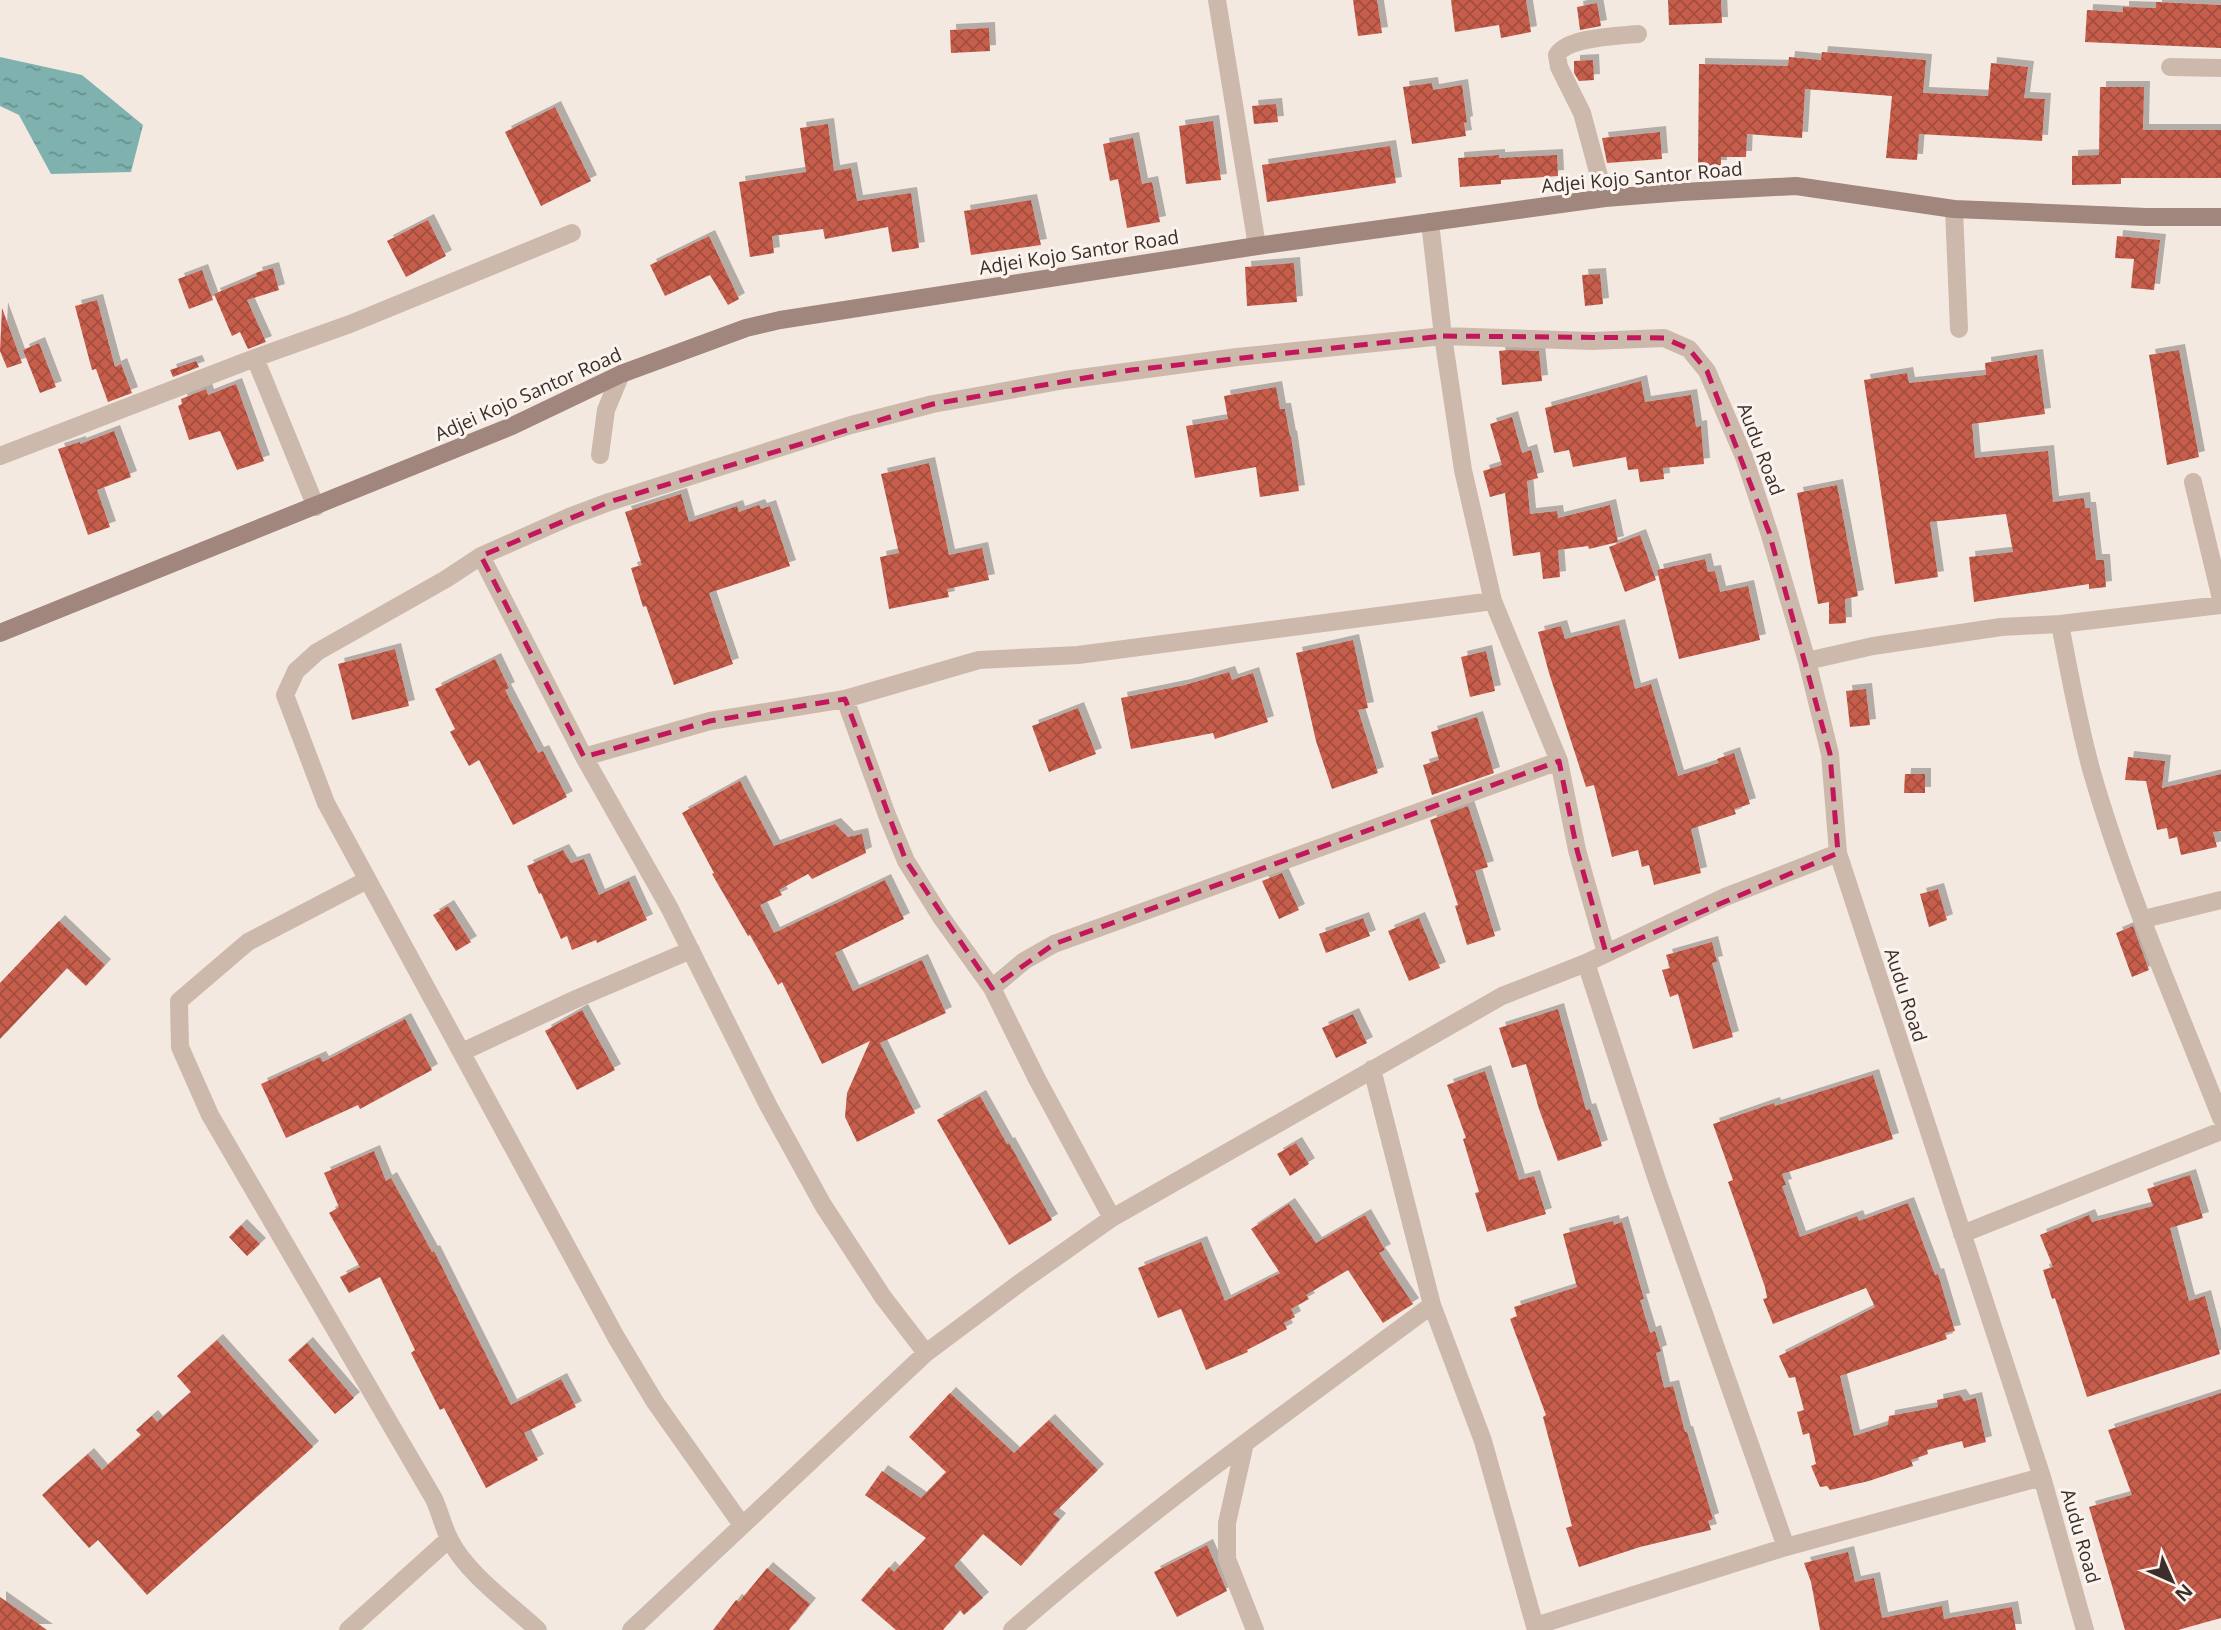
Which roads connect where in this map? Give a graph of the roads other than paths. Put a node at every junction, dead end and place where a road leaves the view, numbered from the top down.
1 (1217, 0) edge
2 (1638, 34) dead end
3 (2170, 67) dead end
4 (2221, 68) edge
5 (1605, 198) junction
6 (1954, 209) junction
7 (2221, 217) edge
8 (1430, 222) junction
9 (572, 233) dead end
10 (1257, 246) junction
11 (1959, 329) dead end
12 (1443, 336) junction
13 (255, 358) junction
14 (621, 374) junction
15 (600, 455) dead end
16 (0, 456) edge
17 (2193, 482) dead end
18 (316, 507) junction
19 (481, 556) junction
20 (2221, 599) edge
21 (1493, 601) junction
22 (2221, 605) edge
23 (2060, 624) junction
24 (0, 633) edge
25 (1807, 661) junction
26 (845, 699) junction
27 (584, 757) junction
28 (1559, 761) junction
29 (1838, 853) junction
30 (367, 880) junction
31 (2221, 900) edge
32 (2144, 919) junction
33 (691, 950) junction
34 (1606, 953) junction
35 (1587, 962) junction
36 (992, 988) junction
37 (462, 1052) junction
38 (1372, 1069) junction
39 (2221, 1118) edge
40 (2221, 1131) edge
41 (1112, 1218) junction
42 (1962, 1234) junction
43 (1432, 1305) junction
44 (926, 1353) junction
45 (1245, 1443) junction
46 (2042, 1476) junction
47 (742, 1525) junction
48 (449, 1539) junction
49 (1786, 1547) junction
50 (1535, 1628) edge
51 (348, 1630) edge
52 (538, 1630) edge
53 (631, 1630) edge
54 (1012, 1630) edge
55 (1255, 1630) edge
56 (2085, 1630) edge

1 - 10 street
2 - 5 street
3 - 4 street
5 - 6 street, Adjei Kojo Santor Road
5 - 8 street, Adjei Kojo Santor Road
6 - 7 street, Adjei Kojo Santor Road
6 - 11 street
8 - 10 street, Adjei Kojo Santor Road
8 - 12 street
9 - 13 street
10 - 14 street, Adjei Kojo Santor Road
12 - 19 street
12 - 21 street
12 - 25 street, Audu Road
13 - 16 street
13 - 18 street
14 - 15 street
14 - 18 street, Adjei Kojo Santor Road
17 - 20 street
18 - 24 street, Adjei Kojo Santor Road
19 - 27 street
19 - 30 street
21 - 26 street
21 - 28 street
22 - 23 street
23 - 25 street
23 - 32 street
25 - 29 street, Audu Road
26 - 27 street
26 - 36 street
27 - 33 street
28 - 34 street
28 - 36 street
29 - 34 street
29 - 42 street, Audu Road
30 - 37 street
30 - 48 street
31 - 32 street
32 - 39 street
33 - 37 street
33 - 44 street
34 - 35 street
35 - 38 street
35 - 49 street
36 - 41 street
37 - 47 street
38 - 41 street
38 - 43 street
40 - 42 street
41 - 44 street
42 - 46 street, Audu Road
43 - 45 street
43 - 50 street
44 - 47 street
45 - 54 street
45 - 55 street
46 - 49 street
46 - 56 street, Audu Road
47 - 53 street
48 - 51 street
48 - 52 street
49 - 50 street

